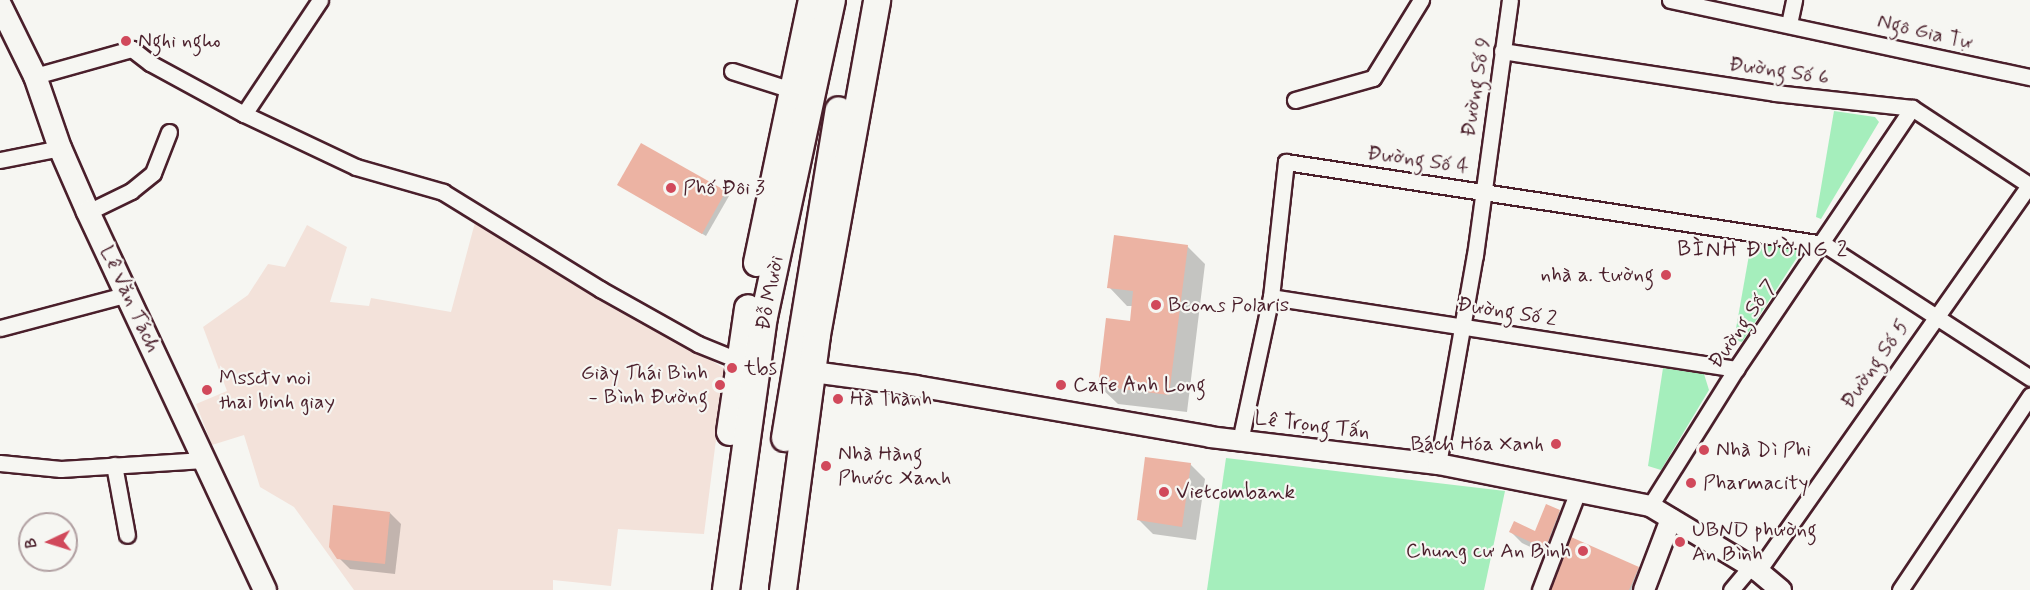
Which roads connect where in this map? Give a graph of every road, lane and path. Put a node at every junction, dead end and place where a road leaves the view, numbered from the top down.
1 (320, 0) edge
2 (812, 0) edge
3 (832, 0) edge
4 (859, 0) edge
5 (877, 0) edge
6 (1421, 0) edge
7 (1510, 0) edge
8 (1670, 0) edge
9 (1794, 0) edge
10 (0, 5) edge
11 (1790, 24) junction
12 (1502, 51) junction
13 (732, 71) dead end
14 (35, 76) junction
15 (2030, 77) edge
16 (792, 90) junction
17 (1295, 100) dead end
18 (1912, 108) junction
19 (244, 114) junction
20 (169, 132) dead end
21 (60, 148) junction
22 (0, 160) edge
23 (2029, 184) edge
24 (1481, 191) junction
25 (88, 212) junction
26 (1824, 244) junction
27 (129, 294) junction
28 (1271, 297) junction
29 (1934, 315) junction
30 (1464, 327) junction
31 (0, 328) edge
32 (749, 363) junction
33 (1736, 369) junction
34 (803, 370) junction
35 (2030, 378) edge
36 (2030, 396) edge
37 (1240, 441) junction
38 (204, 459) junction
39 (0, 463) edge
40 (1438, 464) junction
41 (114, 465) junction
42 (1578, 491) junction
43 (1650, 506) junction
44 (1671, 519) junction
45 (127, 535) dead end
46 (1754, 568) junction
47 (1774, 588) edge
48 (266, 590) edge
49 (712, 590) edge
50 (726, 590) edge
51 (766, 590) edge
52 (783, 590) edge
53 (1540, 590) edge
54 (1644, 590) edge
55 (1731, 590) edge
56 (1900, 590) edge

1 - 19 street
2 - 16 highway, Đỗ Mười
3 - 32 highway, Đỗ Mười
4 - 34 highway, Đỗ Mười
5 - 34 highway, Đỗ Mười
6 - 17 street
7 - 12 street, Đường Số 9
8 - 11 street, Ngô Gia Tự
9 - 11 street
10 - 14 main road, Lê Văn Tách
11 - 15 street, Ngô Gia Tự
12 - 18 street, Đường Số 6
12 - 24 street, Đường Số 9
13 - 16 street
14 - 19 street
14 - 21 main road, Lê Văn Tách
16 - 32 highway, Đỗ Mười
18 - 23 street, Đường Số 6
18 - 26 street, Đường Số 7
19 - 32 street
20 - 25 street
21 - 22 street
21 - 25 main road, Lê Văn Tách
23 - 29 street, Đường Số 5
24 - 26 street, Đường Số 4
24 - 28 street, Đường Số 4
24 - 30 street, Đường Số 9
25 - 27 main road, Lê Văn Tách
26 - 29 street
26 - 33 street, Đường Số 7
27 - 31 street
27 - 38 main road, Lê Văn Tách
28 - 30 street, Đường Số 2
28 - 37 street, Đường Số 4
29 - 35 street
29 - 46 street, Đường Số 5
30 - 33 street, Đường Số 2
30 - 40 street, Đường Số 9
32 - 34 highway
32 - 49 highway, Đỗ Mười
32 - 50 highway, Đỗ Mười
33 - 43 street, Đường Số 7
34 - 37 street, Lê Trọng Tấn
34 - 51 highway, Đỗ Mười
34 - 52 highway, Đỗ Mười
36 - 56 street
37 - 40 street, Lê Trọng Tấn
38 - 41 street
38 - 48 main road, Lê Văn Tách
39 - 41 street
40 - 42 street, Lê Trọng Tấn
41 - 45 street
42 - 43 street, Lê Trọng Tấn
42 - 53 street
43 - 44 street, Lê Trọng Tấn
44 - 46 street, Lê Trọng Tấn
44 - 54 street
46 - 47 street, Lê Trọng Tấn
46 - 55 street, Đường Số 5

